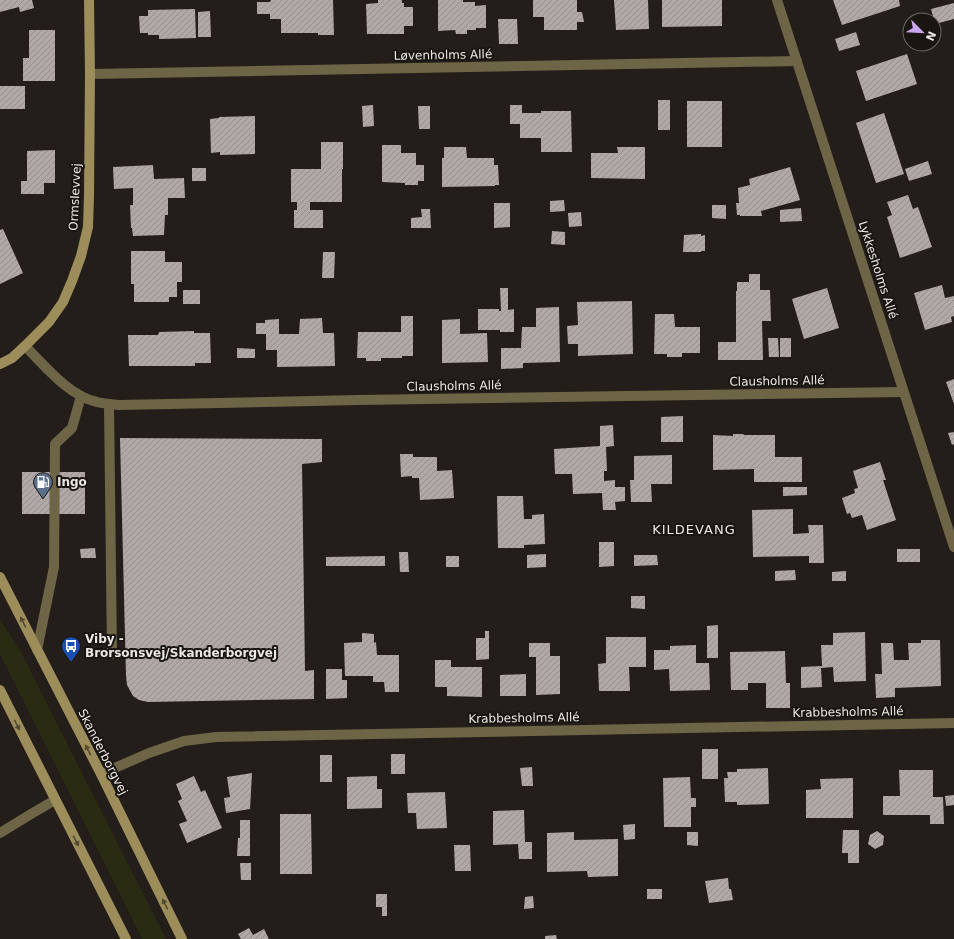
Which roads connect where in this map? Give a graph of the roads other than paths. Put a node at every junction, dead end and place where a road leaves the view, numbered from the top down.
1 (89, 0) edge
2 (777, 0) edge
3 (797, 61) junction
4 (90, 74) junction
5 (25, 346) junction
6 (0, 364) edge
7 (903, 392) junction
8 (81, 396) junction
9 (109, 404) junction
10 (954, 547) edge
11 (0, 577) edge
12 (37, 650) junction
13 (112, 654) dead end
14 (0, 690) edge
15 (954, 723) edge
16 (101, 774) junction
17 (55, 800) junction
18 (0, 833) edge
19 (126, 939) edge
20 (182, 939) edge

1 - 4 street, Ormslevvej
2 - 3 street, Lykkesholms Allé
3 - 4 street, Løvenholms Allé
3 - 7 street, Lykkesholms Allé
4 - 5 street, Ormslevvej
5 - 6 street, Ormslevvej
5 - 8 street, Clausholms Allé
7 - 9 street, Clausholms Allé
7 - 10 street, Lykkesholms Allé
8 - 9 street, Clausholms Allé
8 - 12 street
9 - 13 street
12 -> 11 street, Skanderborgvej
16 -> 12 street, Skanderborgvej
14 -> 17 street
15 - 16 street, Krabbesholms Allé
20 -> 16 street, Skanderborgvej
17 - 18 street
17 -> 19 street

